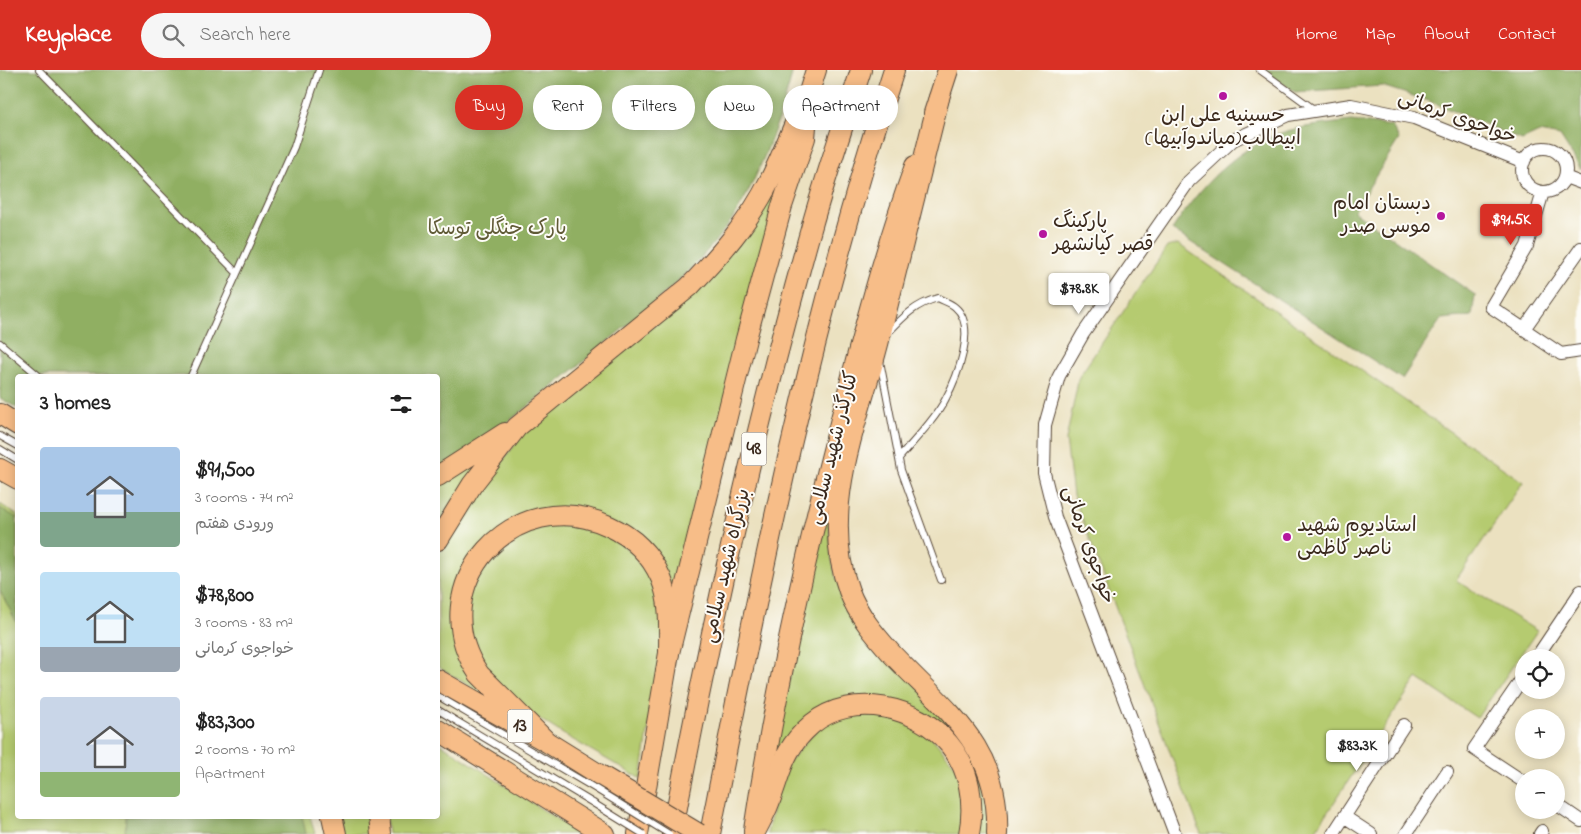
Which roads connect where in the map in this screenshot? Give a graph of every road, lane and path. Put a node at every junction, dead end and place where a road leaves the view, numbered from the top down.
1 (40, 70) edge
2 (320, 70) edge
3 (816, 70) edge
4 (861, 70) edge
5 (894, 70) edge
6 (948, 70) edge
7 (1260, 70) edge
8 (811, 85) edge
9 (939, 98) junction
10 (1316, 111) junction
11 (792, 130) edge
12 (806, 130) edge
13 (1524, 162) junction
14 (1564, 177) junction
15 (1581, 184) edge
16 (1543, 192) junction
17 (1581, 248) edge
18 (237, 273) junction
19 (1524, 329) junction
20 (0, 343) edge
21 (878, 345) junction
22 (1581, 350) edge
23 (37, 374) edge
24 (192, 374) edge
25 (0, 414) edge
26 (15, 423) edge
27 (517, 427) junction
28 (0, 436) edge
29 (15, 444) edge
30 (0, 450) edge
31 (900, 456) junction
32 (15, 458) edge
33 (0, 468) edge
34 (440, 475) edge
35 (15, 477) edge
36 (440, 537) edge
37 (941, 580) dead end
38 (1581, 591) edge
39 (1542, 649) edge
40 (669, 653) junction
41 (440, 681) edge
42 (1515, 689) edge
43 (440, 697) edge
44 (440, 711) edge
45 (1404, 726) dead end
46 (440, 731) edge
47 (547, 742) junction
48 (1447, 772) dead end
49 (1515, 776) edge
50 (598, 782) junction
51 (1565, 810) edge
52 (1344, 817) junction
53 (333, 819) edge
54 (379, 819) edge
55 (1581, 821) edge
56 (598, 830) edge
57 (336, 834) edge
58 (381, 834) edge
59 (638, 834) edge
60 (643, 834) edge
61 (671, 834) edge
62 (699, 834) edge
63 (710, 834) edge
64 (754, 834) edge
65 (969, 834) edge
66 (998, 834) edge
67 (1176, 834) edge
68 (1333, 834) edge
69 (1371, 834) edge
70 (1406, 834) edge

1 - 18 lane
2 - 18 lane
3 - 8 main road
4 - 61 main road, بزرگراه شهید سلامی / 48
5 - 63 main road, بزرگراه شهید سلامی / 48
6 - 9 main road, کنارگذر شهید سلامی
7 - 10 lane
9 - 21 main road
9 - 64 main road, کنارگذر شهید سلامی
10 - 13 street, خواجوی کرمانی
10 - 67 street, خواجوی کرمانی
11 - 27 main road
12 - 40 main road
13 - 14 street
13 - 16 street
14 - 15 street
14 - 16 street
16 - 19 street
17 - 19 street
18 - 24 lane
19 - 22 street
20 - 23 lane
21 - 31 lane
21 - 31 lane
21 - 66 main road
25 - 26 main road
27 - 34 main road
27 - 36 main road
28 - 29 lane
30 - 32 lane
31 - 37 lane
33 - 35 main road
38 - 39 street
40 - 47 main road
40 - 59 main road
41 - 47 main road, 13
42 - 49 street
43 - 50 lane
44 - 60 lane, bridge
45 - 52 street
46 - 56 main road, 13
47 - 50 main road, 13
48 - 70 street
50 - 61 lane, bridge
50 - 62 main road, 13, bridge
51 - 55 street
52 - 68 street
52 - 69 street
53 - 57 main road
54 - 58 main road
64 - 65 main road

